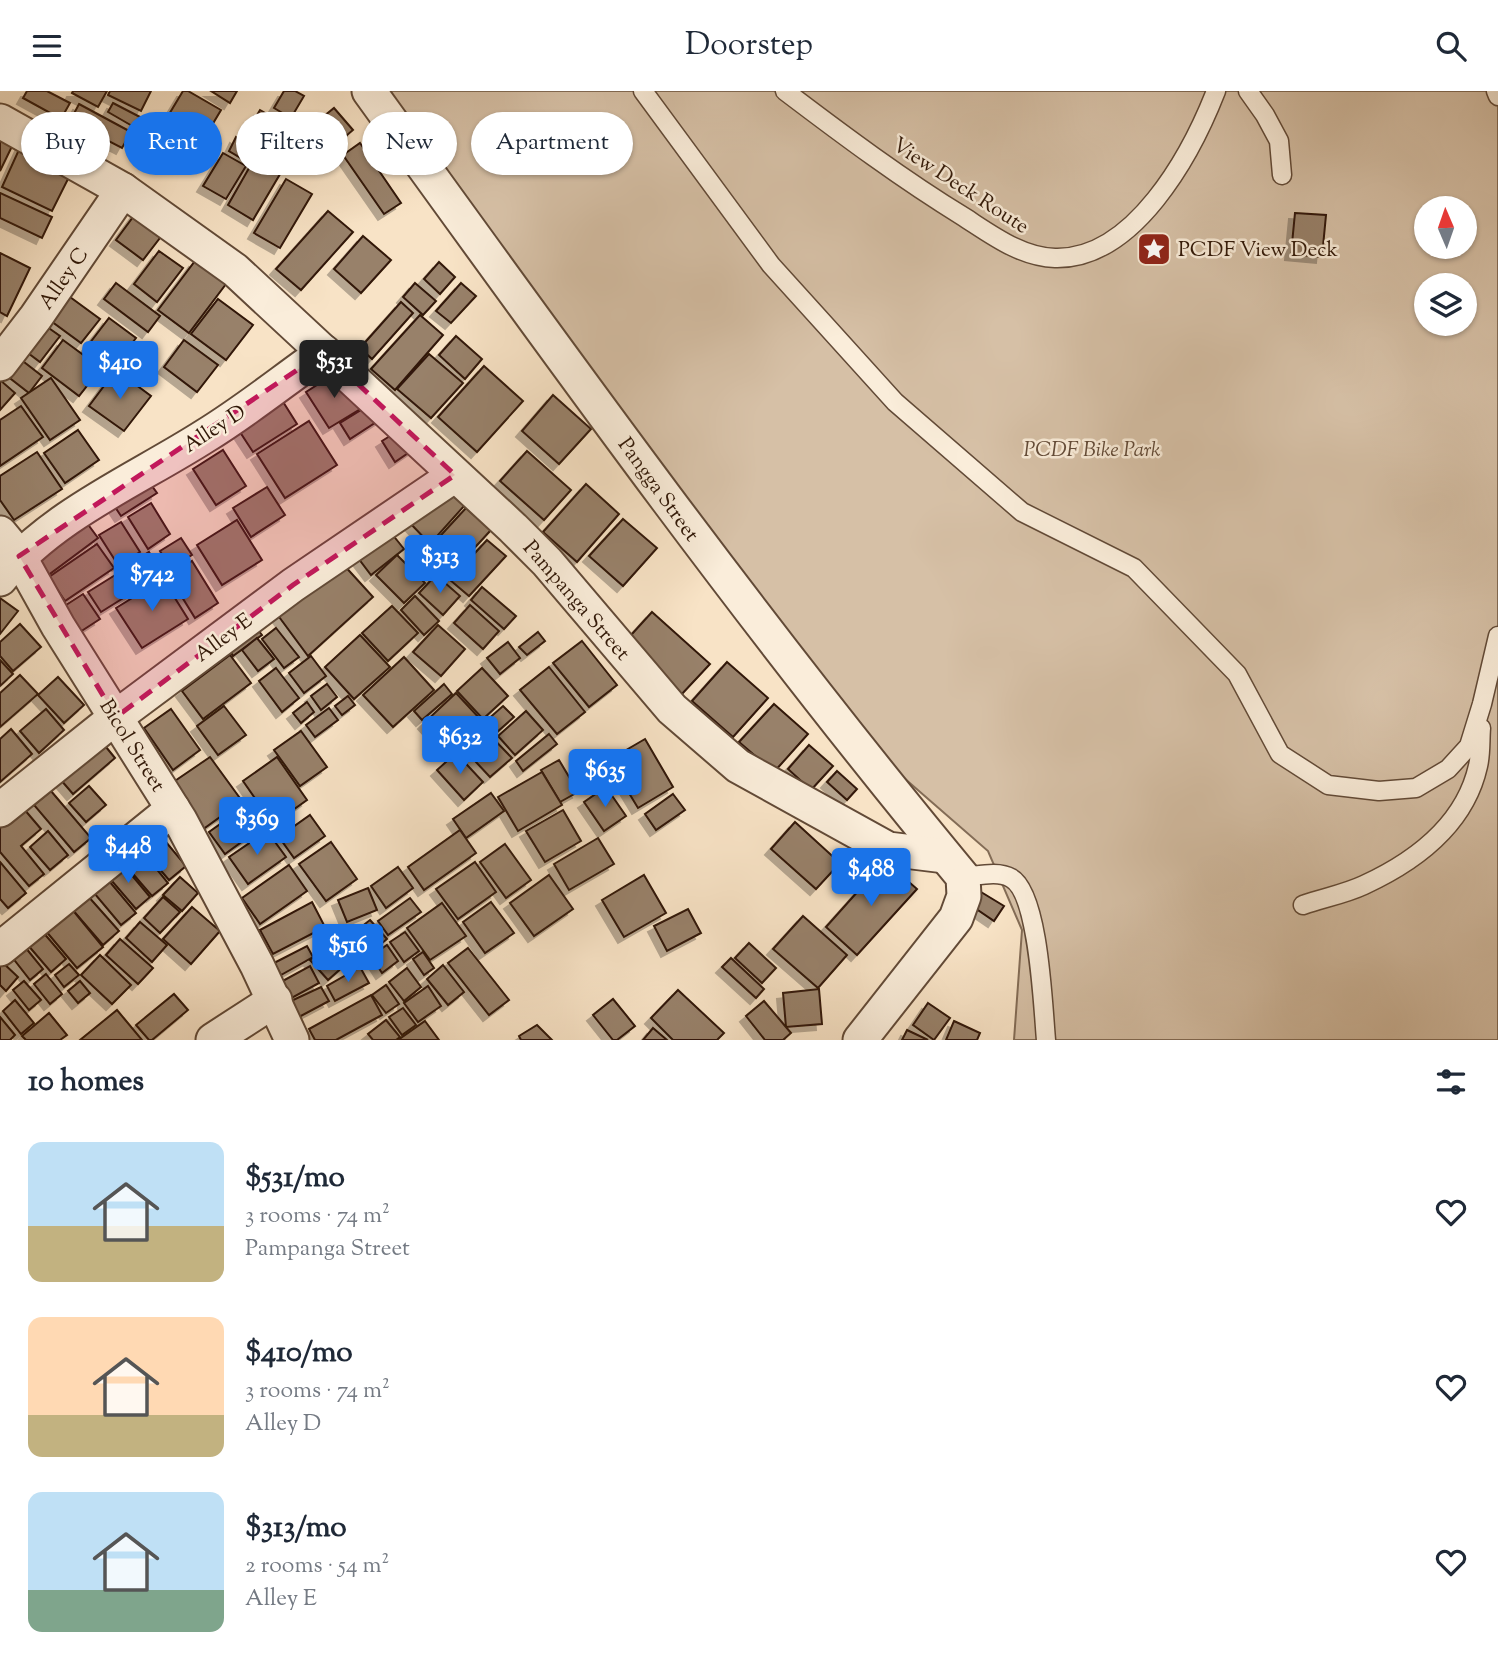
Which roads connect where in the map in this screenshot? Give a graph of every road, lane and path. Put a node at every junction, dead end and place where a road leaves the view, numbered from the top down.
1 (369, 91) edge
2 (643, 91) edge
3 (785, 91) edge
4 (1216, 91) edge
5 (1248, 91) edge
6 (0, 121) edge
7 (1282, 175) dead end
8 (123, 190) junction
9 (324, 352) junction
10 (0, 364) edge
11 (455, 475) junction
12 (6, 556) edge
13 (1498, 636) edge
14 (1482, 704) junction
15 (116, 717) junction
16 (173, 809) junction
17 (0, 810) edge
18 (954, 867) junction
19 (1303, 905) dead end
20 (0, 949) edge
21 (275, 1000) junction
22 (212, 1040) edge
23 (292, 1040) edge
24 (860, 1040) edge
25 (1046, 1040) edge

1 - 18 street, Pangga Street
2 - 14 lane
3 - 4 lane, View Deck Route
5 - 7 lane
6 - 8 street, Pampanga Street
8 - 9 street, Pampanga Street
8 - 10 street, Alley C
9 - 11 street, Pampanga Street
9 - 12 street, Alley D
11 - 15 street, Alley E
11 - 18 street, Pampanga Street
12 - 15 street, Bicol Street
13 - 14 lane
14 - 19 lane
15 - 16 street, Bicol Street
15 - 17 street, Alley E
16 - 20 street
16 - 21 street, Bicol Street
18 - 24 street
18 - 25 lane
21 - 22 street
21 - 23 street, Bicol Street

